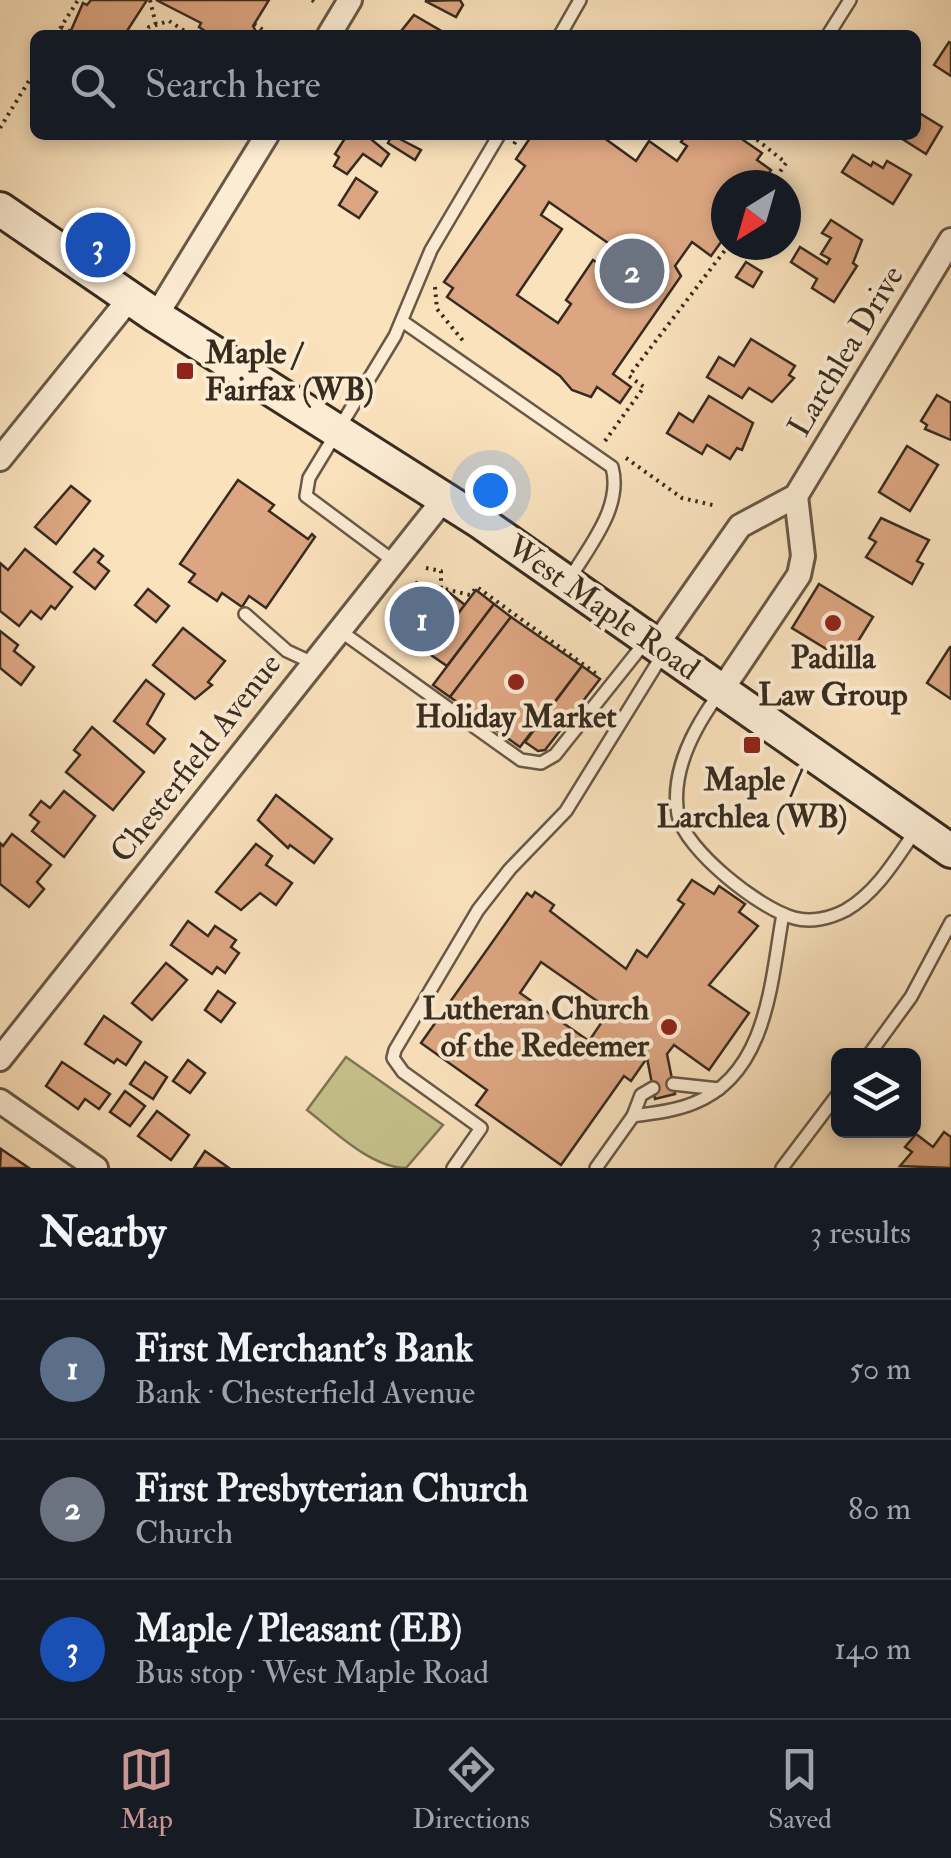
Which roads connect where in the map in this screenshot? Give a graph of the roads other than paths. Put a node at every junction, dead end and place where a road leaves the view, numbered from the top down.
1 (350, 0) edge
2 (580, 0) edge
3 (850, 0) edge
4 (331, 30) edge
5 (563, 30) edge
6 (831, 30) edge
7 (263, 140) edge
8 (496, 140) edge
9 (0, 209) edge
10 (951, 240) edge
11 (143, 307) junction
12 (402, 321) junction
13 (336, 430) junction
14 (0, 460) edge
15 (796, 496) junction
16 (444, 499) junction
17 (395, 562) junction
18 (567, 583) junction
19 (245, 614) dead end
20 (340, 630) junction
21 (656, 646) junction
22 (313, 663) junction
23 (721, 691) junction
24 (918, 828) junction
25 (951, 851) edge
26 (783, 914) junction
27 (951, 922) edge
28 (874, 1048) edge
29 (0, 1059) edge
30 (673, 1084) dead end
31 (652, 1088) dead end
32 (719, 1089) junction
33 (0, 1101) edge
34 (831, 1103) edge
35 (633, 1116) junction
36 (96, 1168) edge
37 (453, 1168) edge
38 (596, 1168) edge
39 (782, 1168) edge

1 - 4 street
2 - 5 lane
3 - 6 lane
7 - 11 street
8 - 12 lane
9 - 11 main road, West Maple Road
10 - 15 street, Larchlea Drive
11 - 13 main road, West Maple Road
11 - 14 street
12 - 13 lane
12 - 18 lane
13 - 16 main road, West Maple Road
13 - 17 lane
15 - 21 street
15 - 23 street
16 - 17 street, Chesterfield Avenue
16 - 18 main road, West Maple Road
17 - 20 street, Chesterfield Avenue
18 - 21 main road, West Maple Road
19 - 22 lane
20 - 21 lane
20 - 22 street, Chesterfield Avenue
21 - 23 main road, West Maple Road
21 - 37 lane
22 - 29 street, Chesterfield Avenue
23 - 24 main road, West Maple Road
23 - 26 lane
24 - 25 main road, West Maple Road
24 - 26 lane
26 - 32 lane
27 - 28 lane
30 - 32 lane
31 - 35 lane
32 - 35 lane
33 - 36 street
34 - 39 lane
35 - 38 lane

